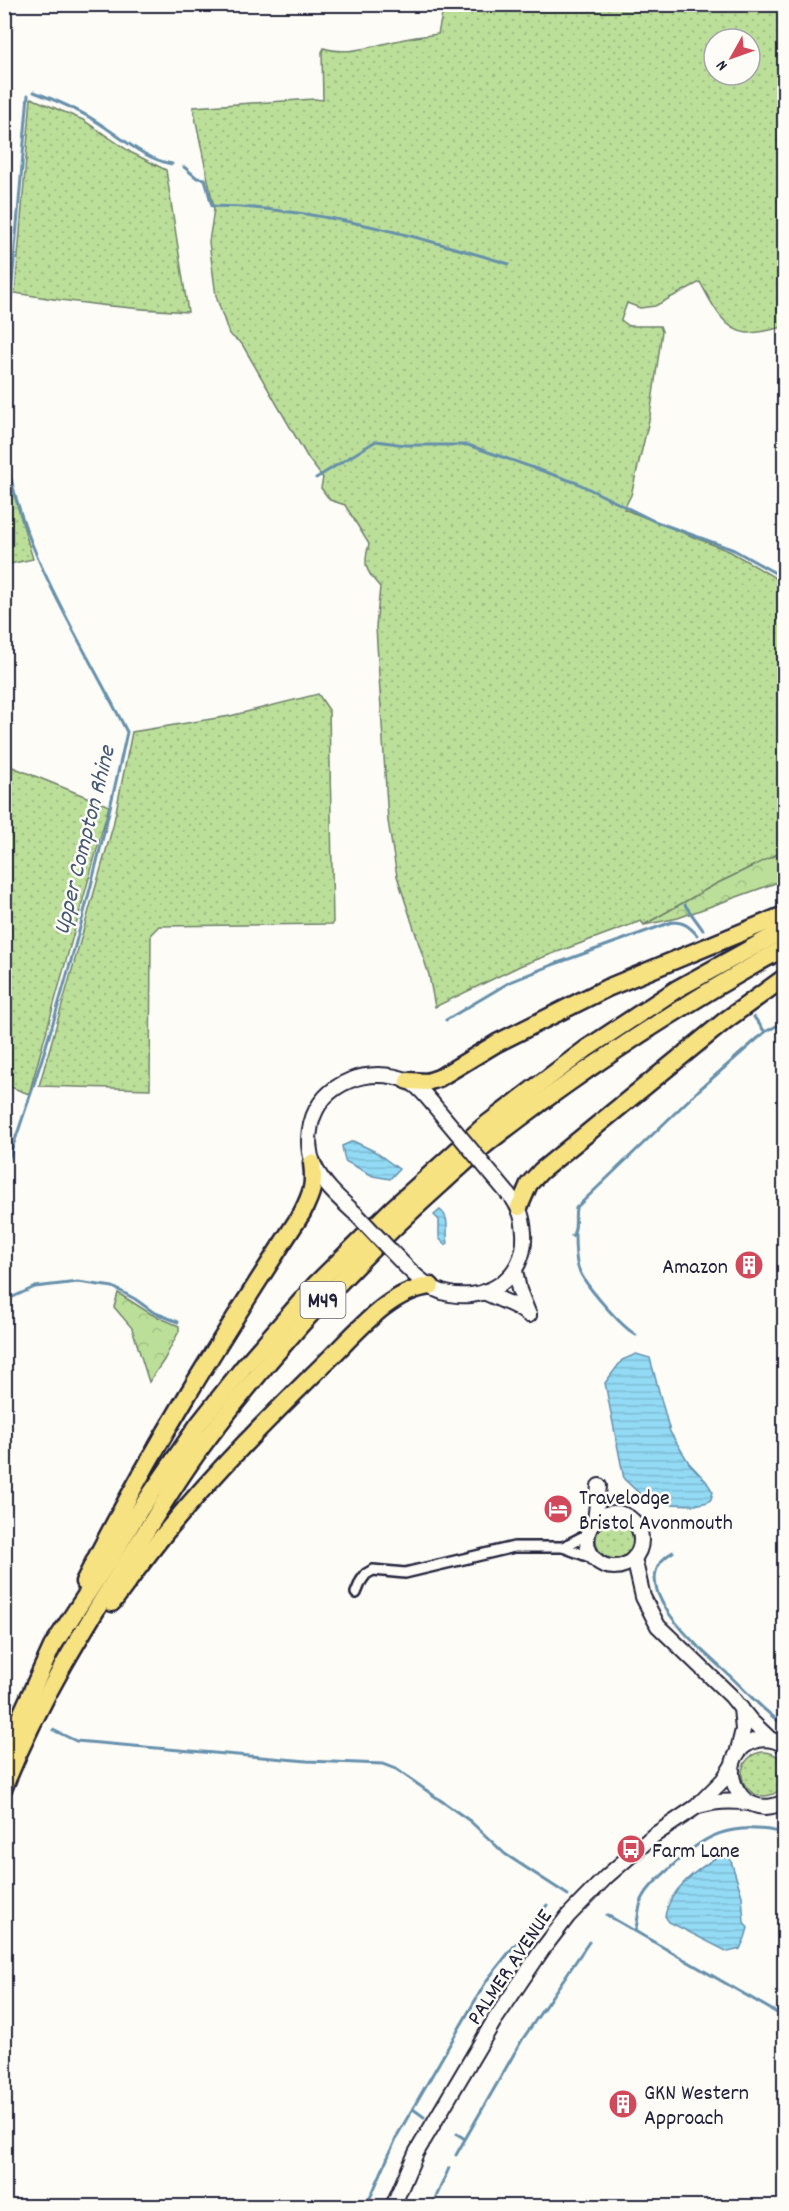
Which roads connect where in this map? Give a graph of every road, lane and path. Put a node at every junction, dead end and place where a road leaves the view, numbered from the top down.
1 (784, 915) edge
2 (784, 930) edge
3 (784, 948) edge
4 (784, 978) edge
5 (408, 1081) junction
6 (312, 1163) junction
7 (514, 1201) junction
8 (515, 1270) junction
9 (431, 1286) junction
10 (484, 1292) junction
11 (617, 1514) junction
12 (591, 1527) junction
13 (563, 1547) junction
14 (634, 1558) junction
15 (595, 1559) junction
16 (612, 1567) junction
17 (356, 1593) dead end
18 (643, 1597) junction
19 (52, 1647) junction
20 (46, 1695) junction
21 (741, 1708) junction
22 (770, 1739) junction
23 (784, 1745) edge
24 (4, 1752) edge
25 (735, 1761) junction
26 (4, 1787) edge
27 (784, 1802) edge
28 (749, 1803) junction
29 (696, 1807) junction
30 (402, 2189) junction
31 (393, 2206) edge
32 (402, 2206) edge

1 - 5 highway
2 - 19 highway, M49
3 - 20 highway, M49
4 - 7 highway
5 - 6 street
5 - 7 street, bridge
6 - 9 street, bridge
6 - 19 highway, M49
7 - 8 street
8 - 10 street
8 - 10 street
9 - 10 street
9 - 20 highway, M49
11 - 12 street
11 - 12 street
11 - 14 street
12 - 13 street
12 - 15 street
13 - 15 street
13 - 17 street
14 - 16 street
14 - 18 street
15 - 16 street
16 - 18 street
18 - 21 street
19 - 24 highway, M49
20 - 26 highway, M49
21 - 22 street
21 - 25 street
22 - 23 street
22 - 25 street
25 - 28 street
25 - 29 street, PALMER AVENUE
27 - 28 street, PALMER AVENUE
28 - 29 street, PALMER AVENUE
29 - 30 street, PALMER AVENUE
30 - 31 street, PALMER AVENUE
30 - 32 street, PALMER AVENUE

